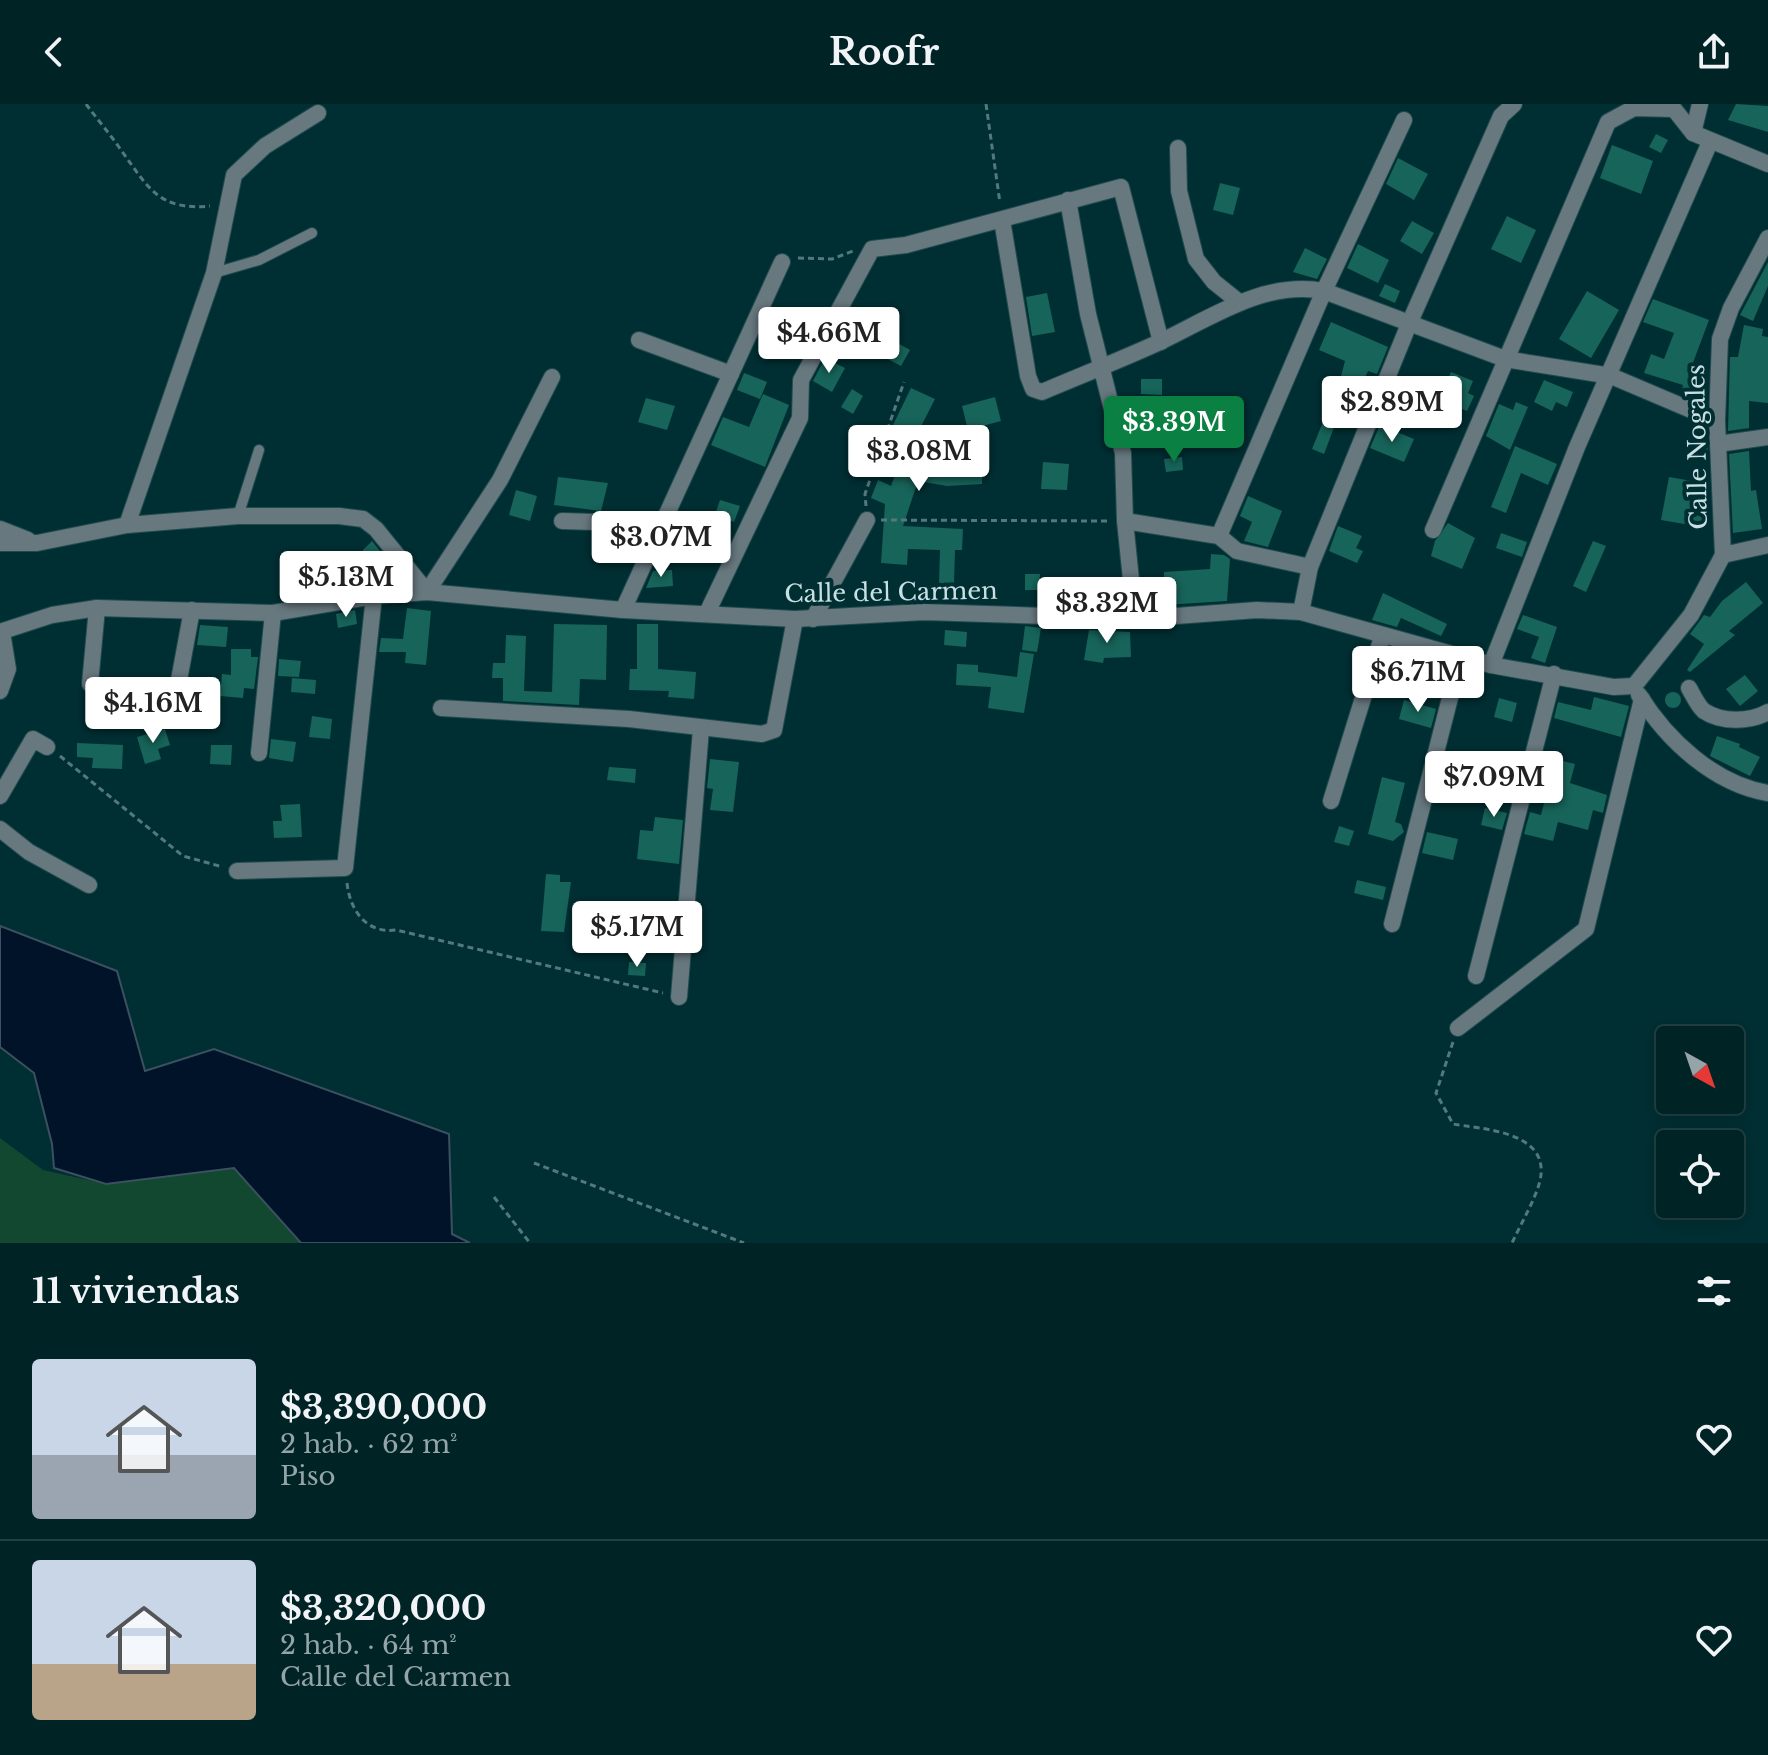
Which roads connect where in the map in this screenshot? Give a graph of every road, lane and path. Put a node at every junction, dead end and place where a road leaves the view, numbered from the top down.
1 (86, 104) edge
2 (986, 104) edge
3 (1514, 104) edge
4 (1700, 104) edge
5 (1671, 107) edge
6 (318, 113) dead end
7 (1404, 120) dead end
8 (1693, 133) junction
9 (1710, 142) junction
10 (1178, 148) dead end
11 (1768, 164) edge
12 (1068, 200) junction
13 (230, 204) junction
14 (1002, 220) junction
15 (312, 233) dead end
16 (1768, 238) edge
17 (872, 249) junction
18 (782, 262) joint
19 (214, 273) junction
20 (1324, 291) junction
21 (1239, 302) junction
22 (1409, 324) junction
23 (639, 340) dead end
24 (1161, 342) junction
25 (1505, 359) junction
26 (1103, 366) junction
27 (731, 374) junction
28 (1611, 376) junction
29 (552, 377) dead end
30 (904, 382) dead end
31 (1717, 421) junction
32 (1768, 437) edge
33 (1718, 444) junction
34 (259, 450) dead end
35 (238, 516) junction
36 (867, 520) junction
37 (562, 521) dead end
38 (1125, 521) junction
39 (660, 524) junction
40 (127, 525) junction
41 (0, 529) edge
42 (1433, 530) dead end
43 (1219, 536) junction
44 (0, 543) edge
45 (37, 543) junction
46 (1768, 545) edge
47 (1723, 555) junction
48 (1310, 567) junction
49 (427, 592) junction
50 (374, 596) junction
51 (97, 608) junction
52 (192, 610) junction
53 (623, 610) junction
54 (1301, 612) junction
55 (273, 613) junction
56 (707, 613) junction
57 (795, 619) junction
58 (813, 619) junction
59 (1135, 619) junction
60 (1, 632) edge
61 (1382, 637) junction
62 (1461, 655) junction
63 (1491, 665) junction
64 (1554, 674) junction
65 (90, 684) dead end
66 (1689, 688) dead end
67 (0, 691) edge
68 (1638, 692) junction
69 (174, 707) dead end
70 (441, 708) dead end
71 (1768, 712) edge
72 (701, 729) junction
73 (47, 747) joint
74 (259, 753) dead end
75 (1768, 793) edge
76 (0, 796) edge
77 (1331, 801) dead end
78 (0, 829) edge
79 (345, 868) junction
80 (237, 871) joint
81 (89, 885) dead end
82 (1392, 924) dead end
83 (1476, 976) dead end
84 (679, 997) joint
85 (1458, 1028) joint
86 (534, 1163) dead end
87 (494, 1197) dead end
88 (530, 1243) edge
89 (744, 1243) edge
90 (1512, 1243) edge

1 - 13 path
2 - 14 path
3 - 22 street
4 - 8 street
5 - 8 street
5 - 25 street
6 - 13 street
7 - 20 street
8 - 9 street
9 - 11 street
9 - 28 street
10 - 21 street
12 - 14 street
12 - 24 street
12 - 26 street
13 - 19 street
14 - 17 street
14 - 26 street
15 - 19 lane
16 - 31 street, Calle Nogales
17 - 18 path
17 - 56 street
18 - 27 street
19 - 40 street
20 - 21 street
20 - 22 street
20 - 43 street
21 - 24 street
22 - 25 street
22 - 48 street
23 - 27 street
24 - 26 street
25 - 28 street
25 - 42 street
26 - 38 street
27 - 39 street
28 - 31 street
28 - 63 street
29 - 49 street
30 - 36 path
31 - 33 street, Calle Nogales
32 - 33 street
33 - 47 street, Calle Nogales
34 - 35 lane
35 - 40 street
35 - 49 street
36 - 38 path
36 - 58 street
37 - 39 street
38 - 43 street
38 - 59 street
39 - 53 street
40 - 45 street
41 - 45 street
43 - 48 street
44 - 45 street
46 - 47 street
47 - 68 street, Calle Nogales
48 - 54 street
49 - 50 street, Calle del Carmen
49 - 53 street, Calle del Carmen
50 - 55 street, Calle del Carmen
50 - 79 street
51 - 52 street, Calle del Carmen
51 - 60 street, Calle del Carmen
51 - 65 street
52 - 55 street, Calle del Carmen
52 - 69 street
53 - 56 street, Calle del Carmen
54 - 59 street, Calle del Carmen
54 - 61 street, Calle del Carmen
55 - 74 street
56 - 57 street, Calle del Carmen
57 - 58 street, Calle del Carmen
57 - 72 street
58 - 59 street, Calle del Carmen
60 - 67 street
61 - 62 street, Calle del Carmen
61 - 77 street
62 - 63 street, Calle del Carmen
62 - 82 street
63 - 64 street, Calle del Carmen
64 - 68 street, Calle del Carmen
64 - 83 street
66 - 71 street
68 - 75 street
68 - 85 street
70 - 72 street
72 - 84 street
73 - 76 street
73 - 80 path
78 - 81 street
79 - 80 street
79 - 84 path
85 - 90 path
86 - 89 path
87 - 88 path

